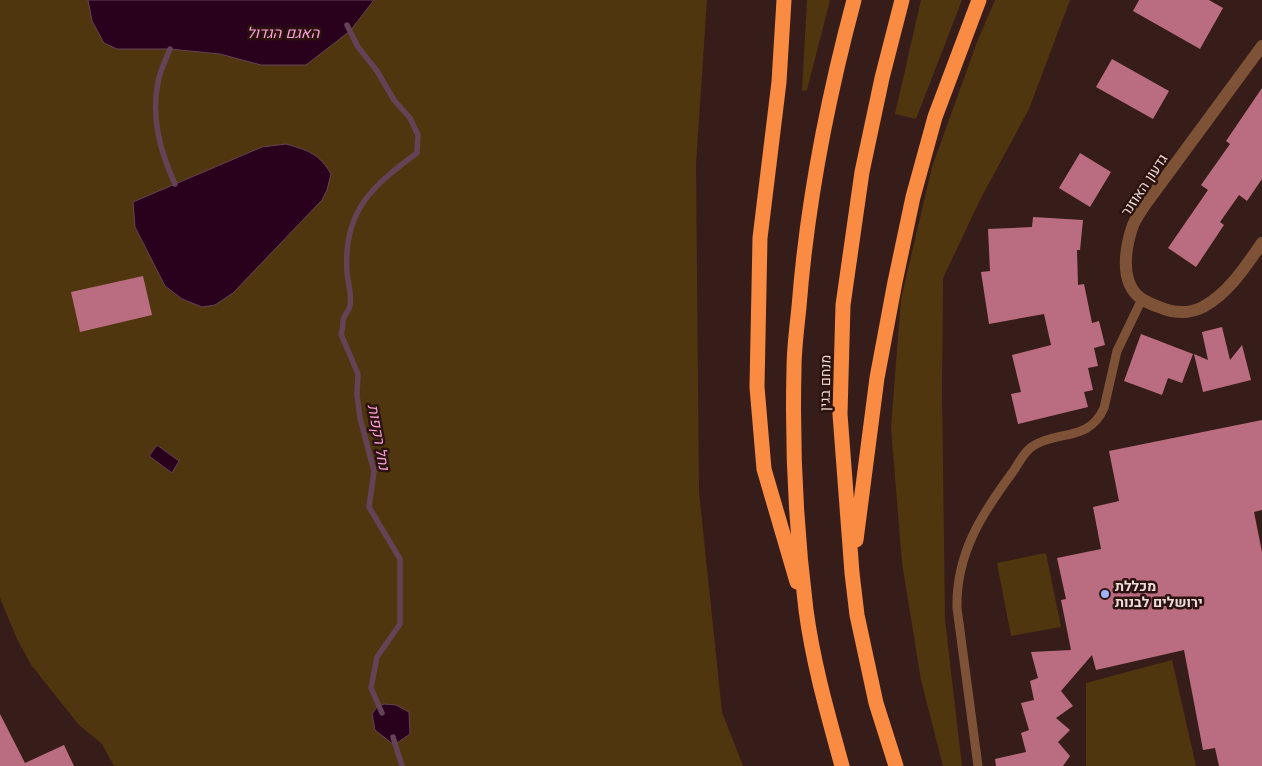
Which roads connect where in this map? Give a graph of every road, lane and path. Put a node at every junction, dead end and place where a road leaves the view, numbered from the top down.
1 (784, 0) edge
2 (854, 0) edge
3 (902, 0) edge
4 (979, 0) edge
5 (1262, 46) edge
6 (1262, 244) edge
7 (1142, 299) junction
8 (852, 573) junction
9 (806, 612) junction
10 (842, 766) edge
11 (896, 766) edge
12 (978, 766) edge

1 - 9 highway
2 - 9 highway
3 - 8 highway, מנחם בגין
4 - 8 highway
5 - 7 street, גדעון האוזנר
6 - 7 street
7 - 12 lane
8 - 11 highway, מנחם בגין
9 - 10 highway

